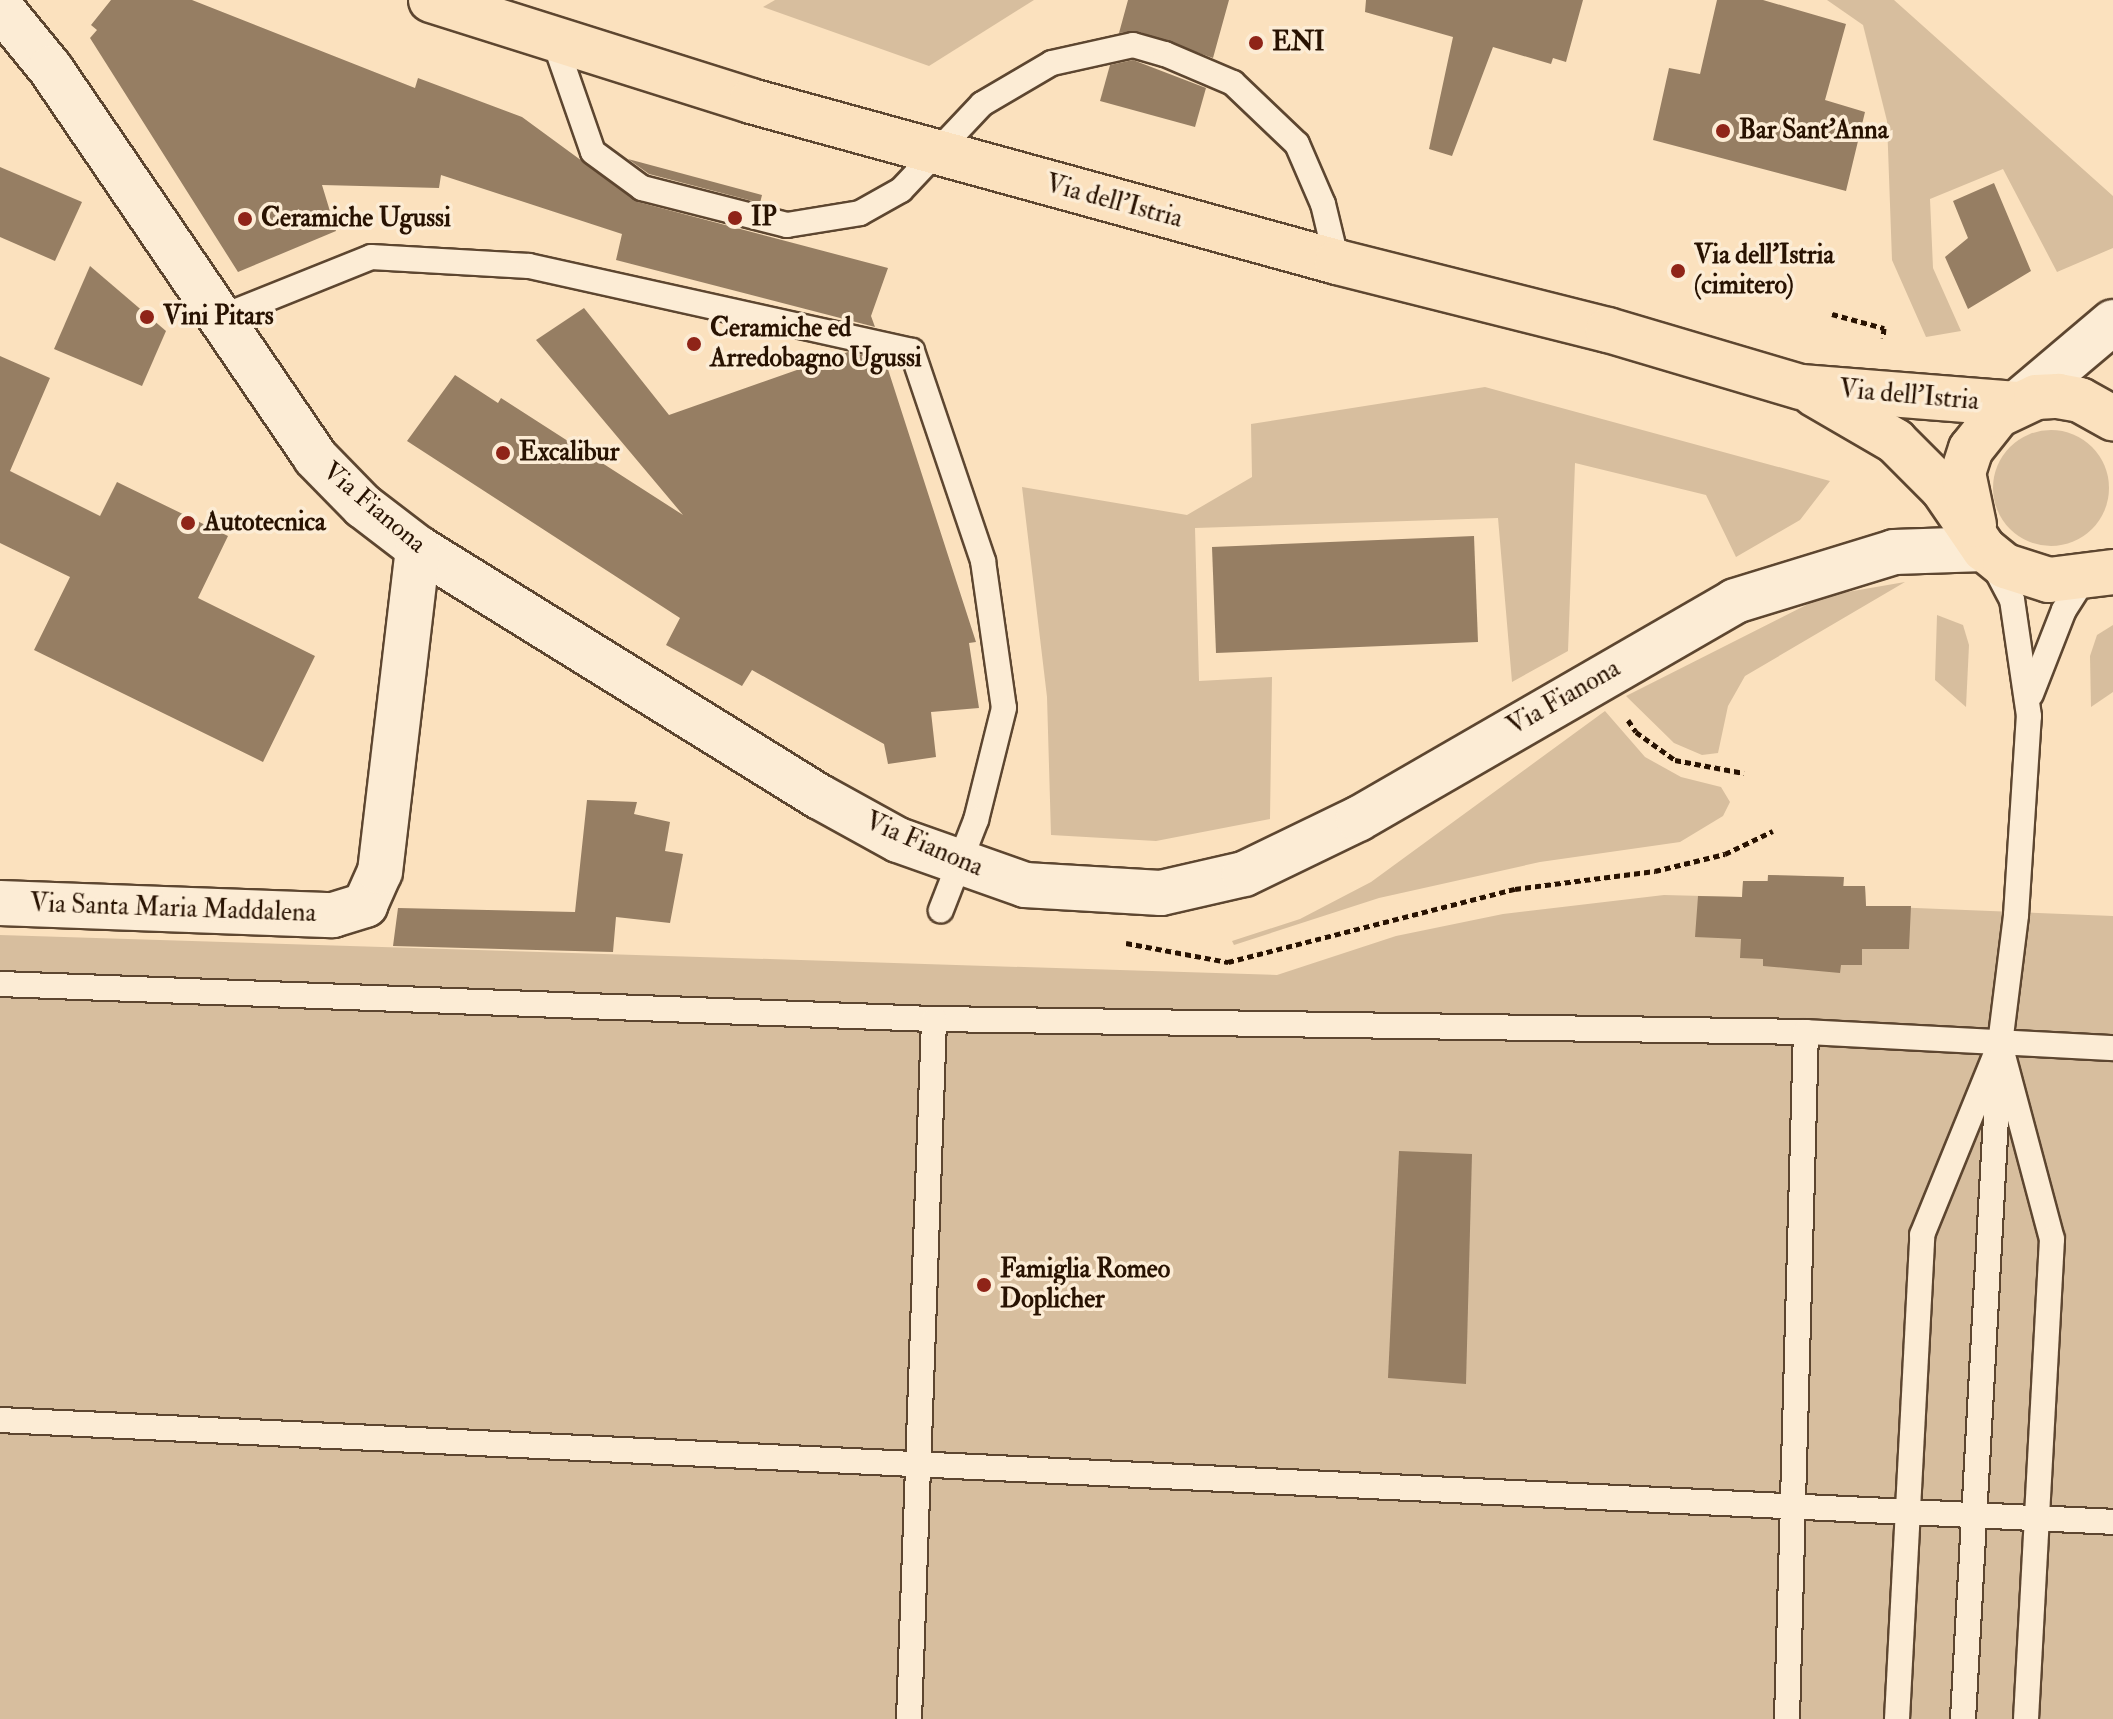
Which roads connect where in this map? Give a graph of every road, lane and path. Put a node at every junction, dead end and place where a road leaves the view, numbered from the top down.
1 (431, 0) edge
2 (0, 7) edge
3 (555, 43) junction
4 (937, 154) junction
5 (1337, 262) junction
6 (1832, 314) dead end
7 (217, 319) junction
8 (2113, 322) edge
9 (1883, 338) dead end
10 (1801, 387) junction
11 (2016, 404) junction
12 (2113, 418) edge
13 (418, 548) junction
14 (1984, 549) junction
15 (2104, 568) edge
16 (2029, 700) junction
17 (1624, 713) dead end
18 (1744, 773) dead end
19 (1773, 831) dead end
20 (961, 863) junction
21 (0, 903) edge
22 (941, 910) dead end
23 (1122, 942) dead end
24 (0, 985) edge
25 (934, 1019) junction
26 (1806, 1032) junction
27 (2000, 1044) junction
28 (2113, 1048) edge
29 (0, 1420) edge
30 (918, 1464) junction
31 (1792, 1506) junction
32 (1908, 1512) junction
33 (1974, 1515) junction
34 (2037, 1519) junction
35 (2113, 1522) edge
36 (909, 1719) edge
37 (1787, 1719) edge
38 (1897, 1719) edge
39 (1963, 1719) edge
40 (2026, 1719) edge

1 - 3 main road, Via dell'Istria
2 - 7 street, Via Fianona
3 - 4 main road, Via dell'Istria
3 - 4 lane
4 - 5 main road, Via dell'Istria
4 - 5 lane
5 - 10 main road, Via dell'Istria
6 - 9 path
7 - 13 street, Via Fianona
7 - 20 lane
8 - 11 street
10 - 11 main road, Via dell'Istria
10 - 14 main road, Via dell'Istria
11 - 12 main road, Via dell'Istria
11 - 14 main road, Via dell'Istria
13 - 20 street, Via Fianona
13 - 21 street, Via Santa Maria Maddalena
14 - 15 main road, Via dell'Istria
14 - 16 lane
14 - 20 street, Via Fianona
15 - 16 lane
16 - 27 lane
17 - 18 path
19 - 23 path
20 - 22 lane
24 - 25 lane
25 - 26 lane
25 - 30 lane
26 - 27 lane
26 - 31 lane
27 - 28 lane
27 - 32 lane
27 - 33 lane
27 - 34 lane
29 - 30 lane
30 - 31 lane
30 - 36 lane
31 - 32 lane
31 - 37 lane
32 - 33 lane
32 - 38 lane
33 - 34 lane
33 - 39 lane
34 - 35 lane
34 - 40 lane

